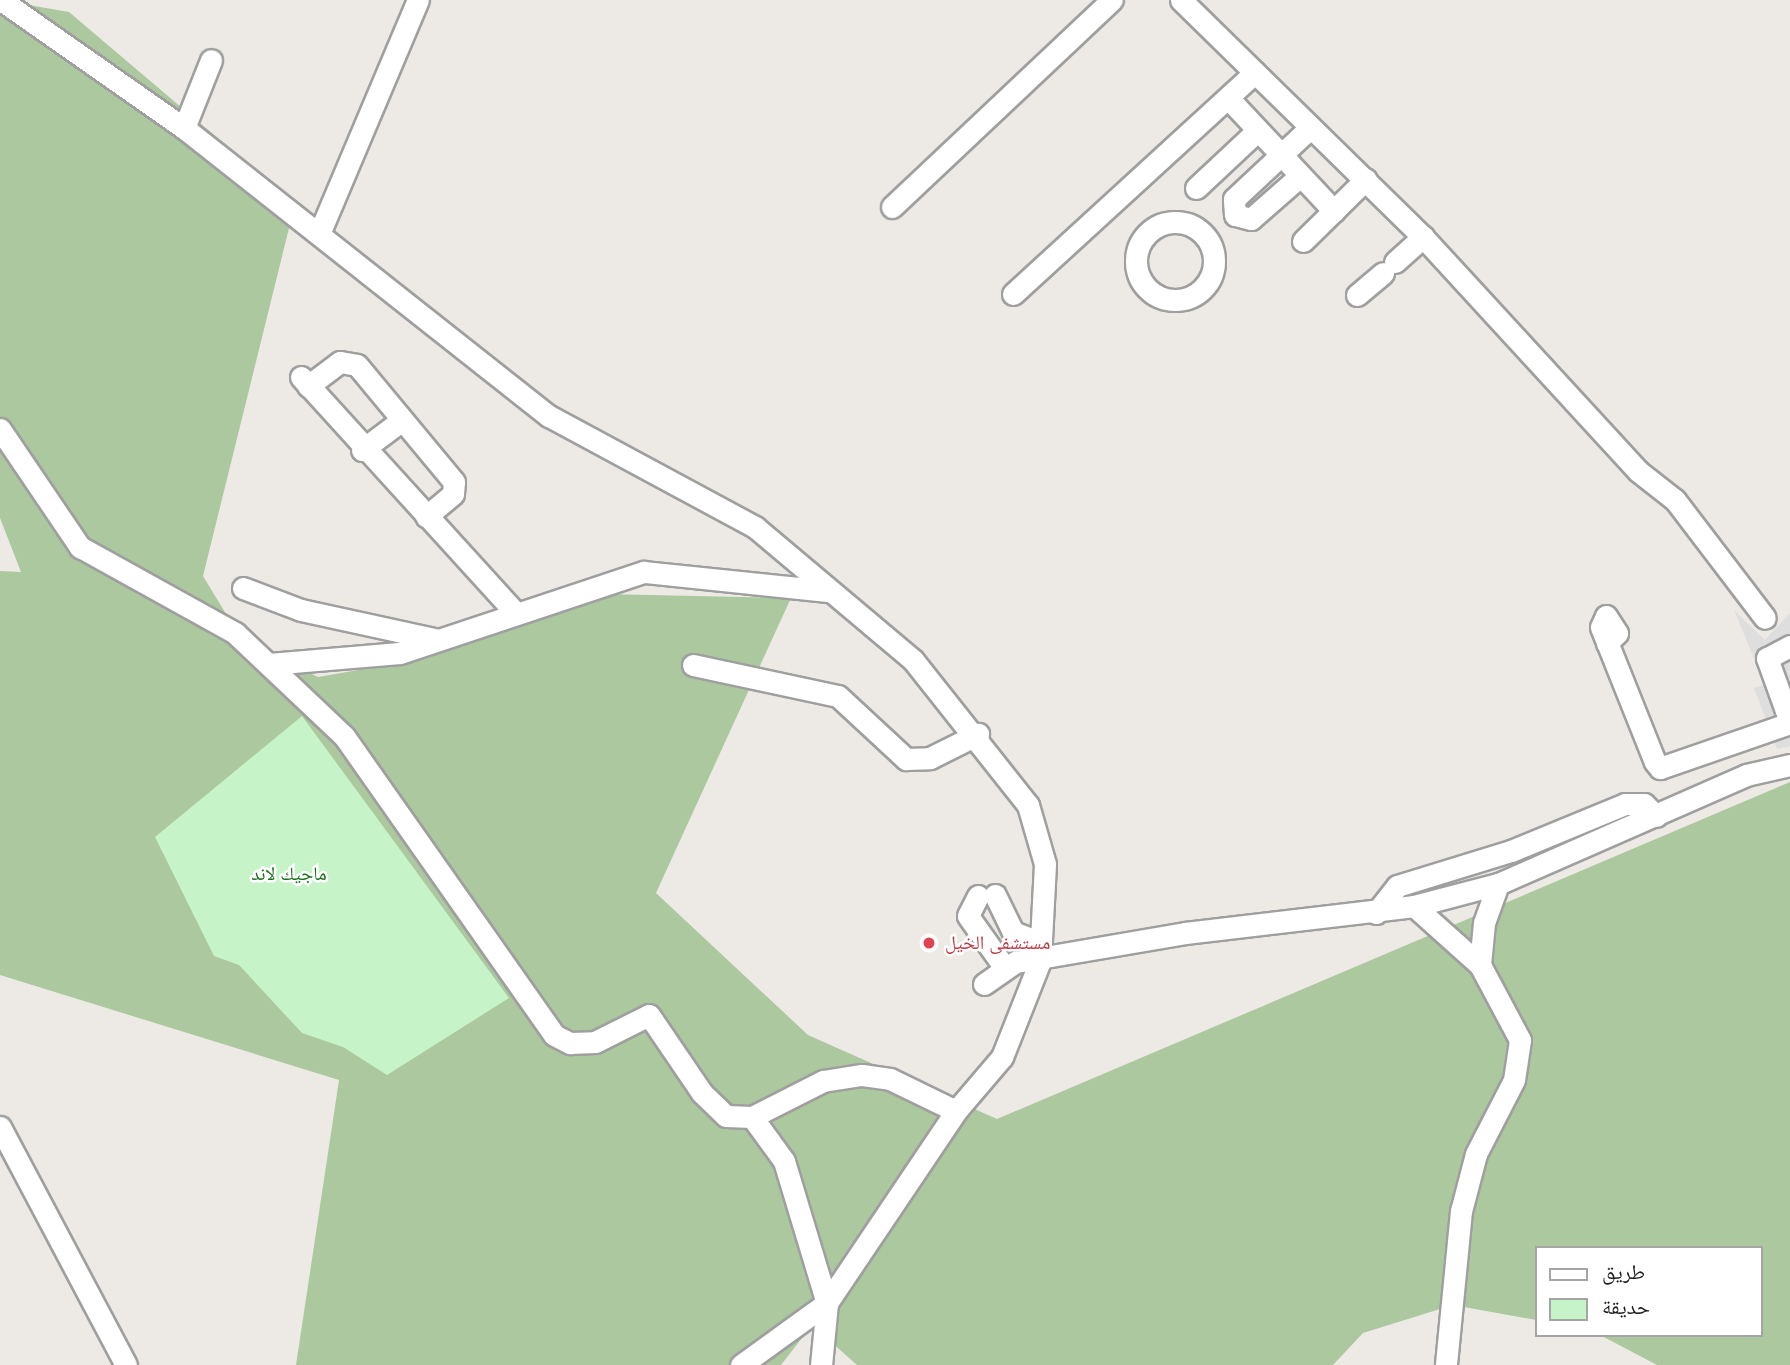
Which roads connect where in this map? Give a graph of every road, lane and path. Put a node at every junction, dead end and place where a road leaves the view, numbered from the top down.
1 (1, 0) edge
2 (418, 0) edge
3 (1112, 0) edge
4 (1181, 0) edge
5 (211, 60) dead end
6 (1255, 72) junction
7 (1228, 98) junction
8 (1311, 127) junction
9 (184, 128) junction
10 (1257, 131) junction
11 (1281, 156) junction
12 (1300, 176) junction
13 (1366, 179) junction
14 (1196, 188) dead end
15 (892, 207) dead end
16 (1334, 211) junction
17 (1235, 215) junction
18 (319, 234) junction
19 (1423, 237) junction
20 (1207, 238) dead end
21 (1304, 241) dead end
22 (1013, 293) dead end
23 (1357, 295) dead end
24 (402, 420) junction
25 (0, 429) edge
26 (362, 450) junction
27 (426, 517) junction
28 (243, 587) dead end
29 (829, 591) junction
30 (515, 612) junction
31 (1765, 618) dead end
32 (439, 640) junction
33 (1607, 643) dead end
34 (1790, 646) edge
35 (269, 664) junction
36 (693, 665) dead end
37 (1790, 722) edge
38 (978, 734) junction
39 (1735, 744) junction
40 (1790, 765) edge
41 (1746, 775) junction
42 (1656, 816) junction
43 (1498, 884) junction
44 (1414, 906) junction
45 (1376, 913) junction
46 (1041, 952) junction
47 (1480, 965) junction
48 (1005, 968) junction
49 (984, 984) dead end
50 (956, 1111) junction
51 (752, 1117) junction
52 (0, 1127) edge
53 (827, 1303) junction
54 (126, 1365) edge
55 (741, 1365) edge
56 (821, 1365) edge
57 (1446, 1365) edge

1 - 9 street
2 - 18 street
3 - 15 street
4 - 6 street
5 - 9 street
6 - 7 street
6 - 8 street
7 - 10 street
7 - 22 street
8 - 11 street
8 - 13 street
9 - 18 street
10 - 11 street
10 - 14 street
11 - 12 street
11 - 17 street
12 - 16 street
12 - 17 street
13 - 16 street
13 - 19 street
16 - 21 street
17 - 20 street
18 - 29 street
19 - 23 street
19 - 31 street
24 - 26 street
24 - 26 street
24 - 27 street
25 - 35 street
26 - 27 street
27 - 30 street
28 - 32 street
29 - 30 street
29 - 38 street
30 - 32 street
32 - 35 street
33 - 39 street
34 - 37 street
35 - 51 street
36 - 38 street
37 - 39 street
38 - 46 street
39 - 41 street
40 - 41 street
41 - 42 street
42 - 43 street
42 - 45 street
43 - 44 street
43 - 47 street
44 - 45 street
44 - 47 street
45 - 46 street
46 - 48 street
46 - 48 street
46 - 50 street
47 - 57 street
48 - 49 street
50 - 51 street
50 - 53 street
51 - 53 street
52 - 54 street
53 - 55 street
53 - 56 street

